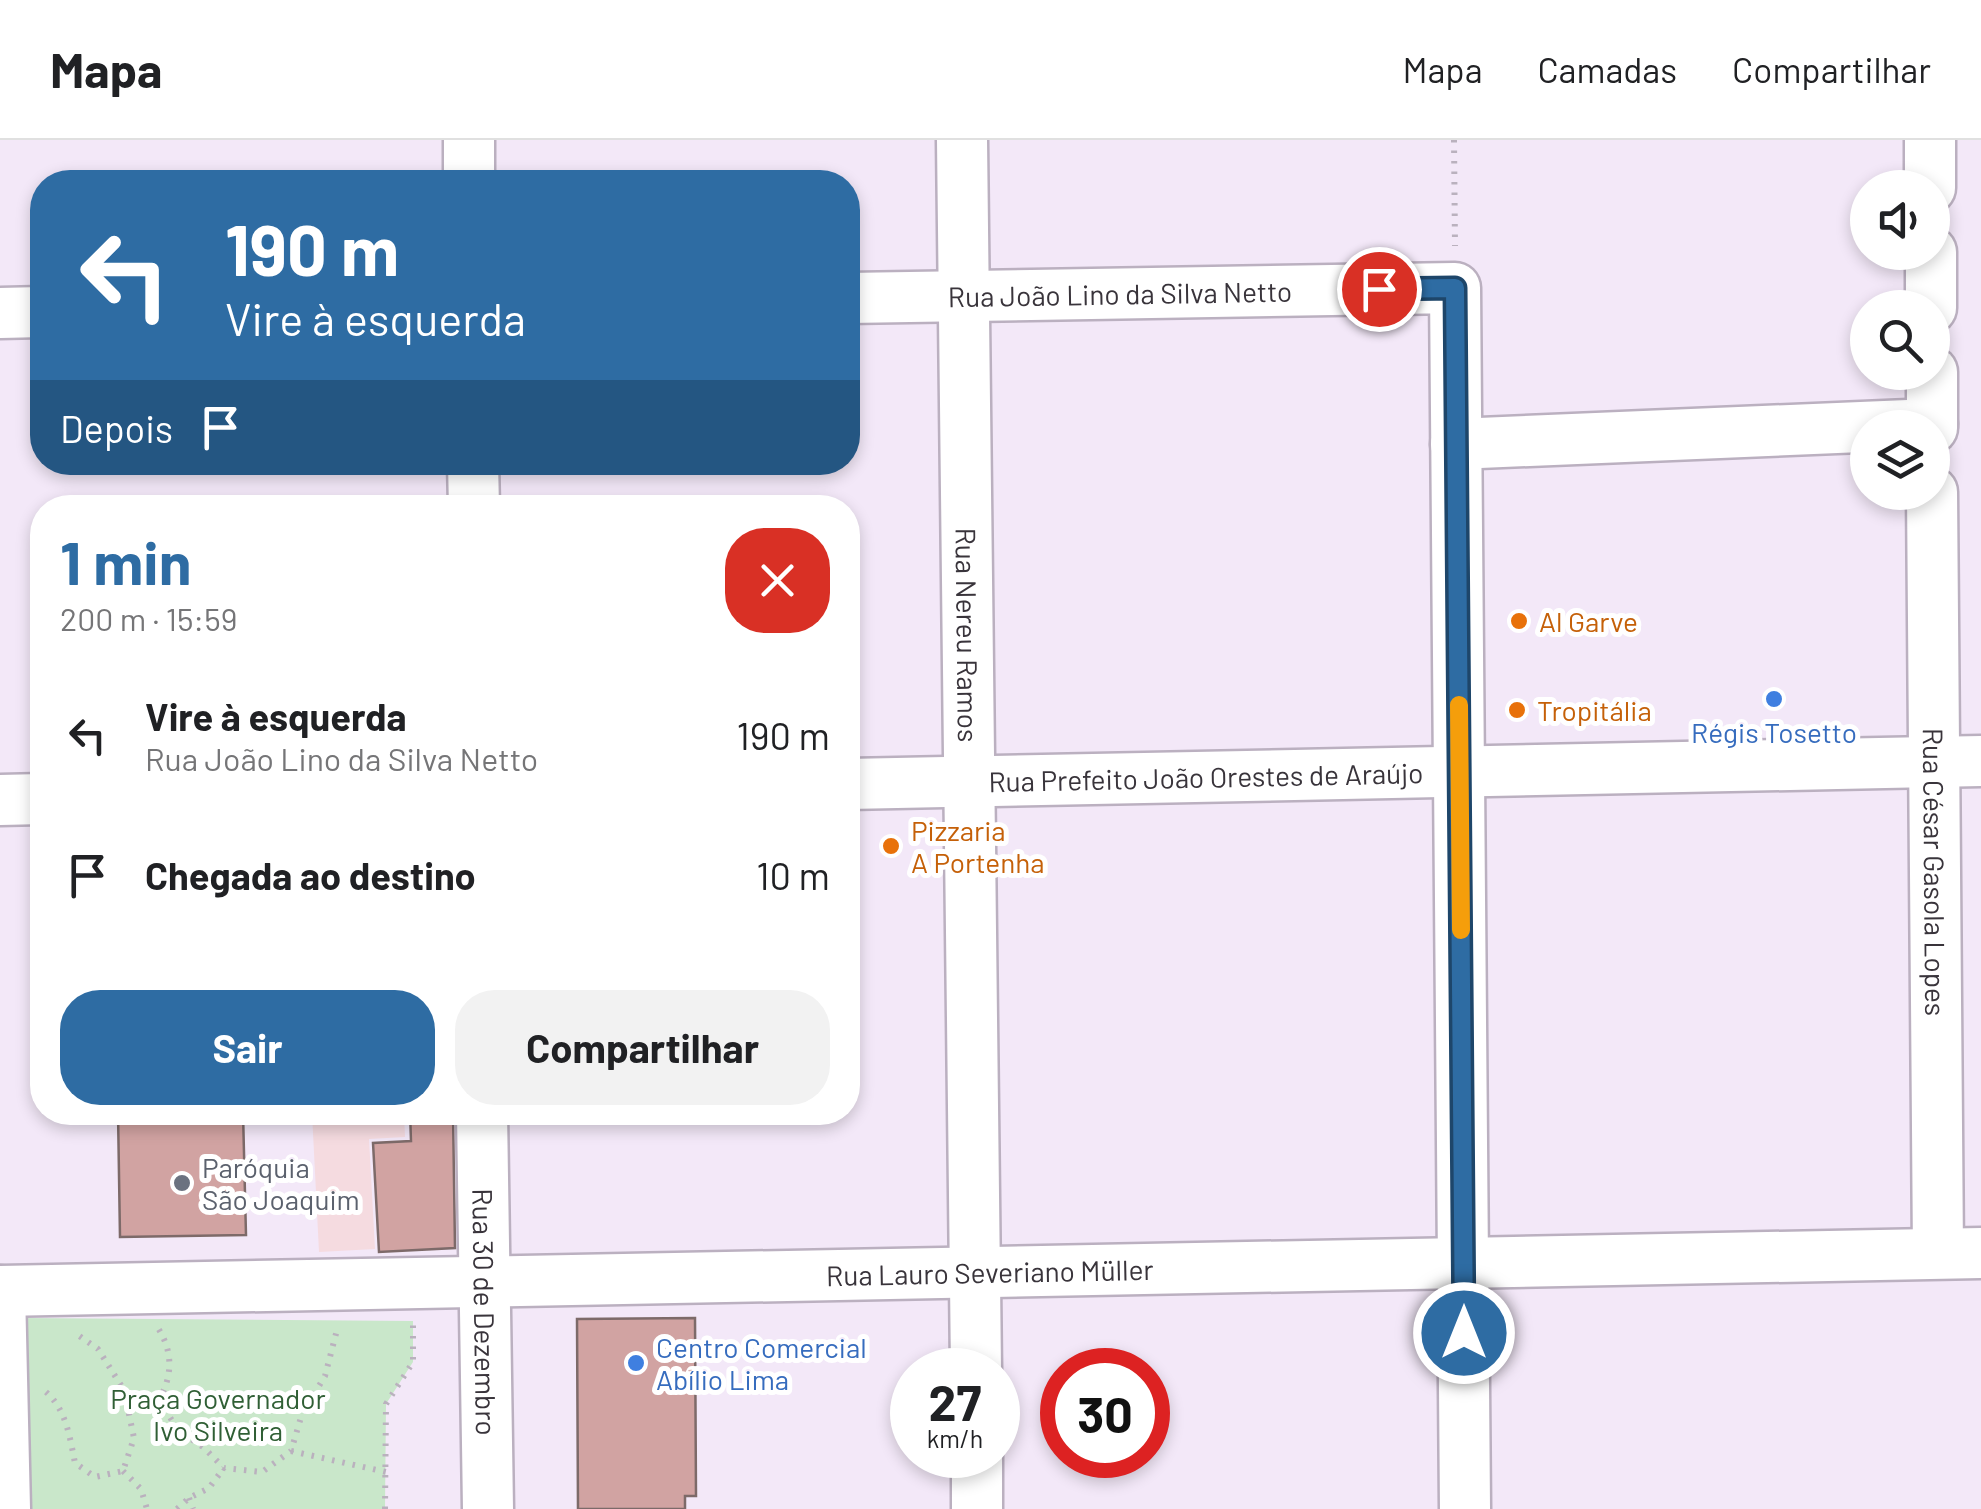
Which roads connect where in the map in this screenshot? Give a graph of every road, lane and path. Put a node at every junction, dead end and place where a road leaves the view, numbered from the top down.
1 (468, 140) edge
2 (962, 140) edge
3 (1454, 140) edge
4 (1930, 140) edge
5 (469, 170) edge
6 (1930, 170) edge
7 (1455, 288) junction
8 (964, 296) junction
9 (860, 298) edge
10 (30, 312) edge
11 (0, 313) edge
12 (1850, 429) edge
13 (1456, 444) junction
14 (1934, 510) edge
15 (1957, 762) edge
16 (1459, 772) junction
17 (969, 781) junction
18 (860, 784) edge
19 (30, 799) edge
20 (0, 800) edge
21 (482, 1125) edge
22 (1959, 1253) edge
23 (1463, 1262) junction
24 (974, 1272) junction
25 (485, 1282) junction
26 (0, 1291) edge
27 (152, 1319) dead end
28 (338, 1320) dead end
29 (68, 1328) dead end
30 (976, 1348) edge
31 (37, 1387) dead end
32 (126, 1397) junction
33 (159, 1400) junction
34 (386, 1404) dead end
35 (291, 1452) junction
36 (224, 1468) junction
37 (123, 1471) junction
38 (386, 1472) junction
39 (977, 1478) edge
40 (189, 1498) junction
41 (5, 1509) edge
42 (147, 1509) edge
43 (177, 1509) edge
44 (192, 1509) edge
45 (386, 1509) edge
46 (488, 1509) edge
47 (978, 1509) edge
48 (1465, 1509) edge

1 - 5 street
2 - 8 street, Rua Nereu Ramos
3 - 7 path
4 - 6 street
7 - 8 street, Rua João Lino da Silva Netto
7 - 13 street
8 - 9 street, Rua João Lino da Silva Netto
8 - 17 street, Rua Nereu Ramos
10 - 11 street
12 - 13 street
13 - 16 street
14 - 15 street, Rua César Gasola Lopes
15 - 16 street, Rua Prefeito João Orestes de Araújo
15 - 22 street, Rua César Gasola Lopes
16 - 17 street, Rua Prefeito João Orestes de Araújo
16 - 23 street
17 - 18 street, Rua Prefeito João Orestes de Araújo
17 - 24 street, Rua Nereu Ramos
19 - 20 street
21 - 25 street, Rua 30 de Dezembro
22 - 23 street, Rua Lauro Severiano Müller
23 - 24 street, Rua Lauro Severiano Müller
23 - 48 street
24 - 25 street, Rua Lauro Severiano Müller
24 - 30 street, Rua Nereu Ramos
25 - 26 street, Rua Lauro Severiano Müller
25 - 46 street, Rua 30 de Dezembro
26 - 41 street
27 - 33 path
28 - 35 path
29 - 32 path
31 - 37 path
32 - 33 path
32 - 37 path
33 - 36 path
34 - 38 path
35 - 36 path
35 - 38 path
36 - 40 path
37 - 42 path
38 - 45 path
39 - 47 street
40 - 43 path
40 - 44 path

